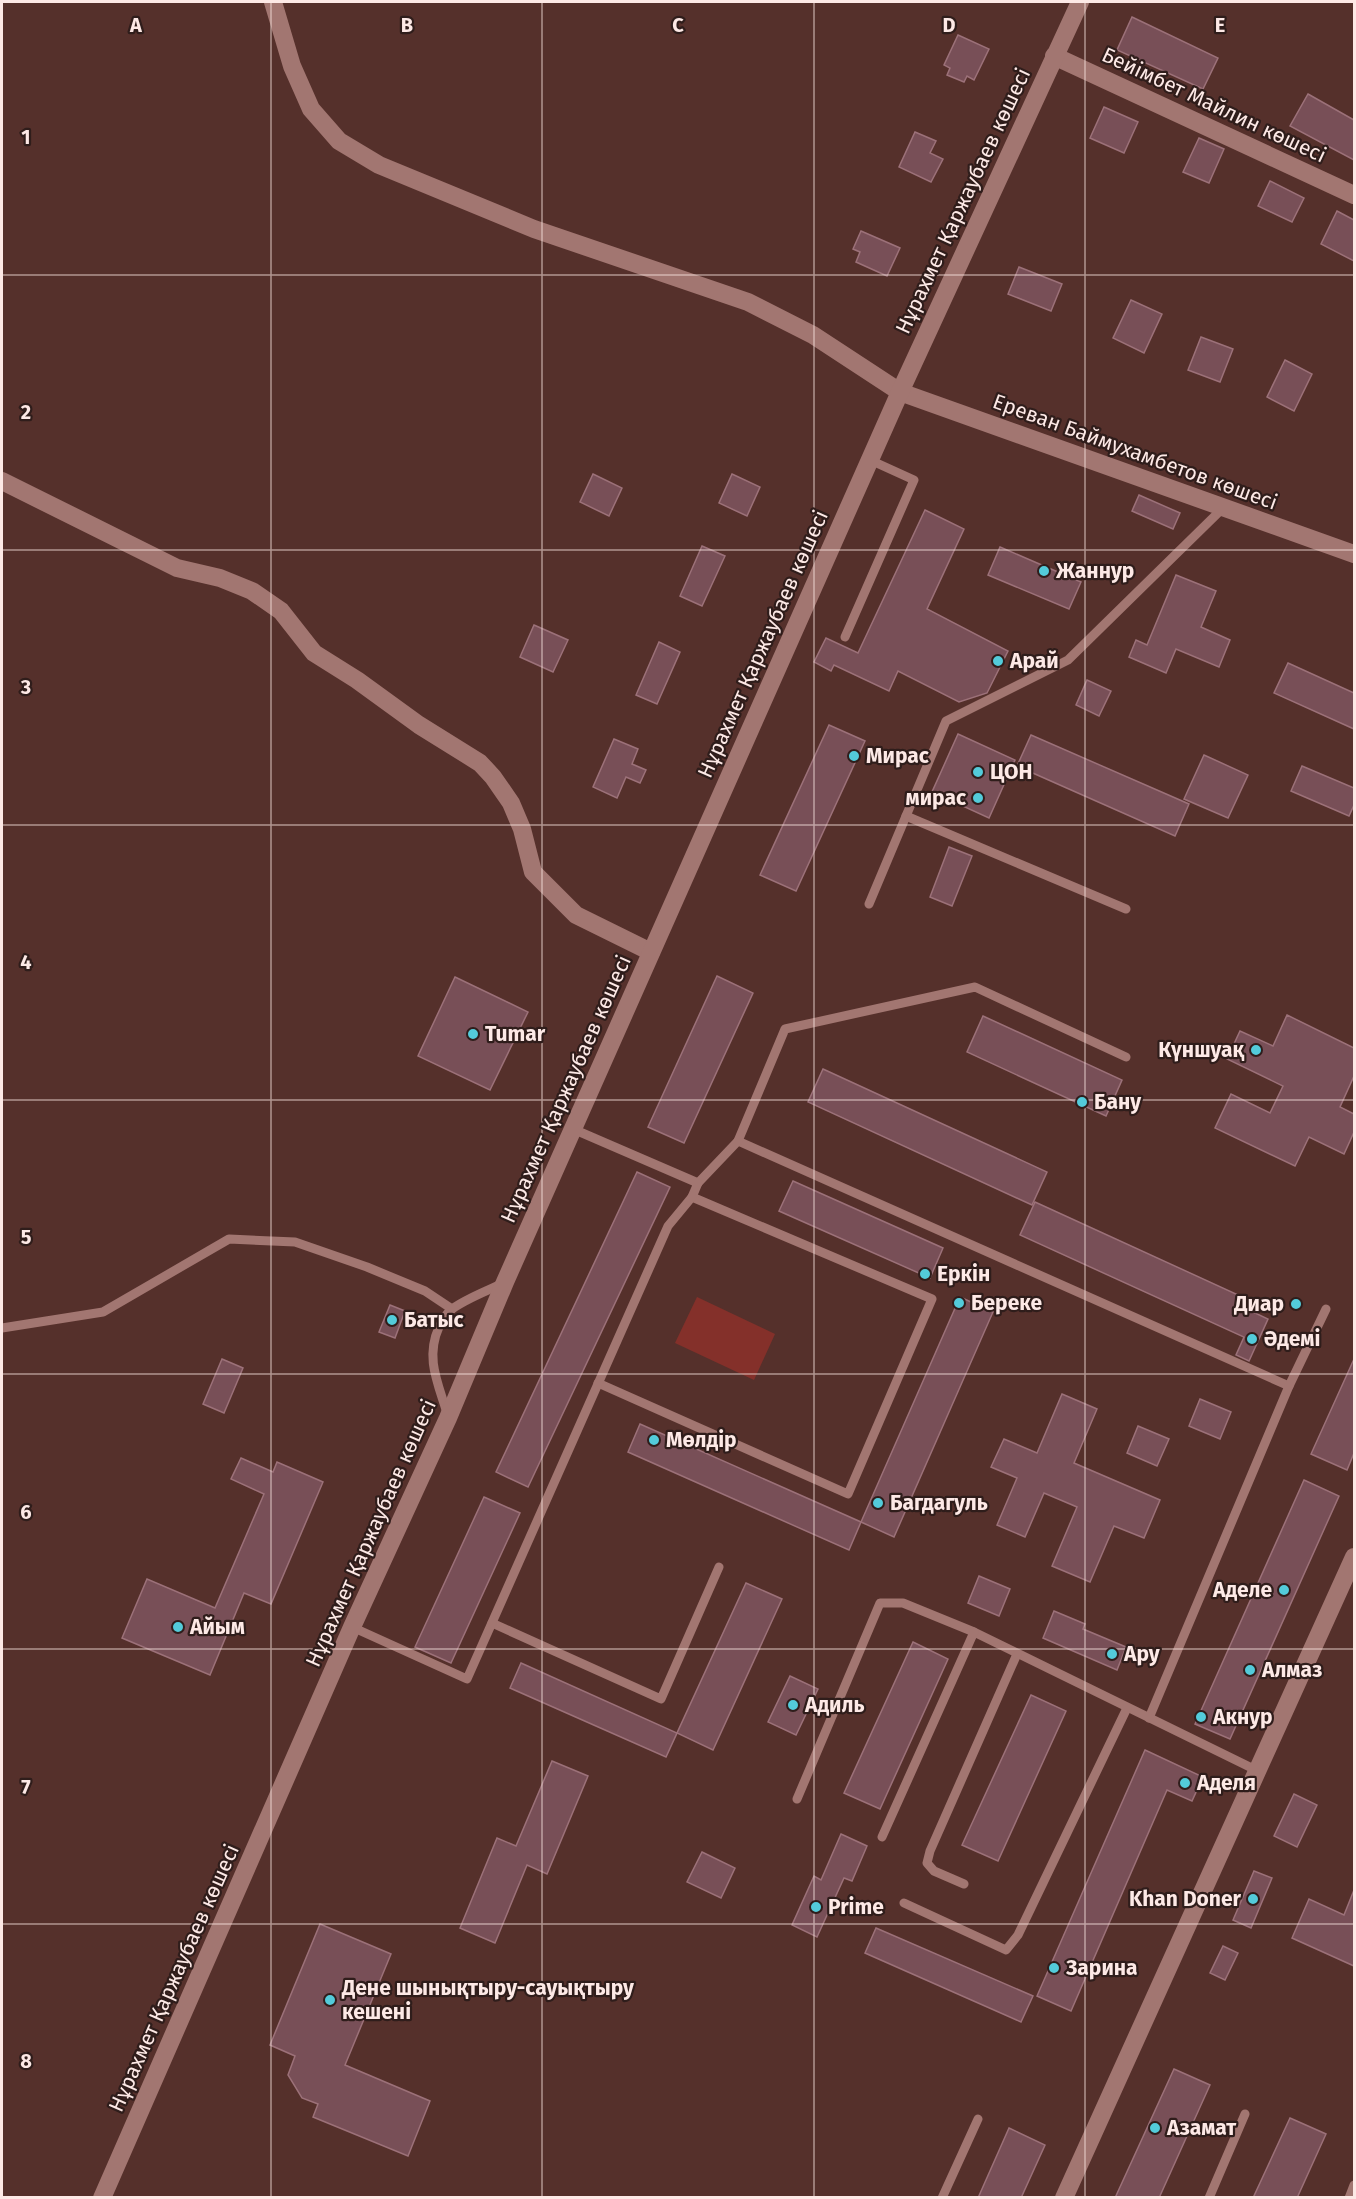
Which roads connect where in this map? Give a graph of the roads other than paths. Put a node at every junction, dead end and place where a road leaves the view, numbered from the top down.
1 (273, 2) edge
2 (1080, 2) edge
3 (1054, 56) junction
4 (1354, 195) edge
5 (900, 392) junction
6 (870, 459) junction
7 (2, 481) edge
8 (1224, 507) junction
9 (1354, 554) edge
10 (845, 637) dead end
11 (906, 816) junction
12 (869, 904) dead end
13 (1126, 909) dead end
14 (651, 952) junction
15 (1126, 1057) dead end
16 (573, 1129) junction
17 (738, 1141) junction
18 (698, 1183) junction
19 (692, 1197) junction
20 (505, 1282) junction
21 (452, 1309) junction
22 (1326, 1309) dead end
23 (2, 1328) edge
24 (598, 1383) junction
25 (1289, 1386) junction
26 (448, 1418) junction
27 (1354, 1557) edge
28 (719, 1567) dead end
29 (492, 1623) junction
30 (352, 1627) junction
31 (974, 1632) junction
32 (1017, 1654) junction
33 (1127, 1708) junction
34 (1149, 1718) junction
35 (1258, 1771) junction
36 (797, 1799) dead end
37 (882, 1837) dead end
38 (964, 1884) dead end
39 (904, 1903) dead end
40 (1245, 2114) dead end
41 (978, 2119) dead end
42 (1354, 2185) edge
43 (102, 2198) edge
44 (942, 2198) edge
45 (1064, 2198) edge
46 (1209, 2198) edge
47 (1349, 2198) edge

1 - 5 street, Ереван Баймухамбетов көшесі
2 - 3 street, Нұрахмет Қаржаубаев көшесі
3 - 4 street, Бейімбет Майлин көшесі
3 - 5 street, Нұрахмет Қаржаубаев көшесі
5 - 6 street, Нұрахмет Қаржаубаев көшесі
5 - 8 street, Ереван Баймухамбетов көшесі
6 - 10 lane
6 - 14 street, Нұрахмет Қаржаубаев көшесі
7 - 14 street
8 - 9 street, Ереван Баймухамбетов көшесі
8 - 11 lane
11 - 12 lane
11 - 13 lane
14 - 16 street, Нұрахмет Қаржаубаев көшесі
15 - 17 lane
16 - 18 lane
16 - 20 street, Нұрахмет Қаржаубаев көшесі
17 - 18 lane
17 - 25 lane
18 - 19 lane
19 - 24 lane
19 - 24 lane
20 - 21 lane
20 - 26 street, Нұрахмет Қаржаубаев көшесі
21 - 23 lane
21 - 26 lane
22 - 25 lane
24 - 29 lane
25 - 34 lane
26 - 30 street, Нұрахмет Қаржаубаев көшесі
27 - 35 street
28 - 29 lane
29 - 30 lane
30 - 43 street, Нұрахмет Қаржаубаев көшесі
31 - 32 lane
31 - 36 lane
31 - 37 lane
32 - 33 lane
32 - 38 lane
33 - 34 lane
33 - 39 lane
34 - 35 lane
35 - 45 street
40 - 46 lane
41 - 44 lane
42 - 47 lane

